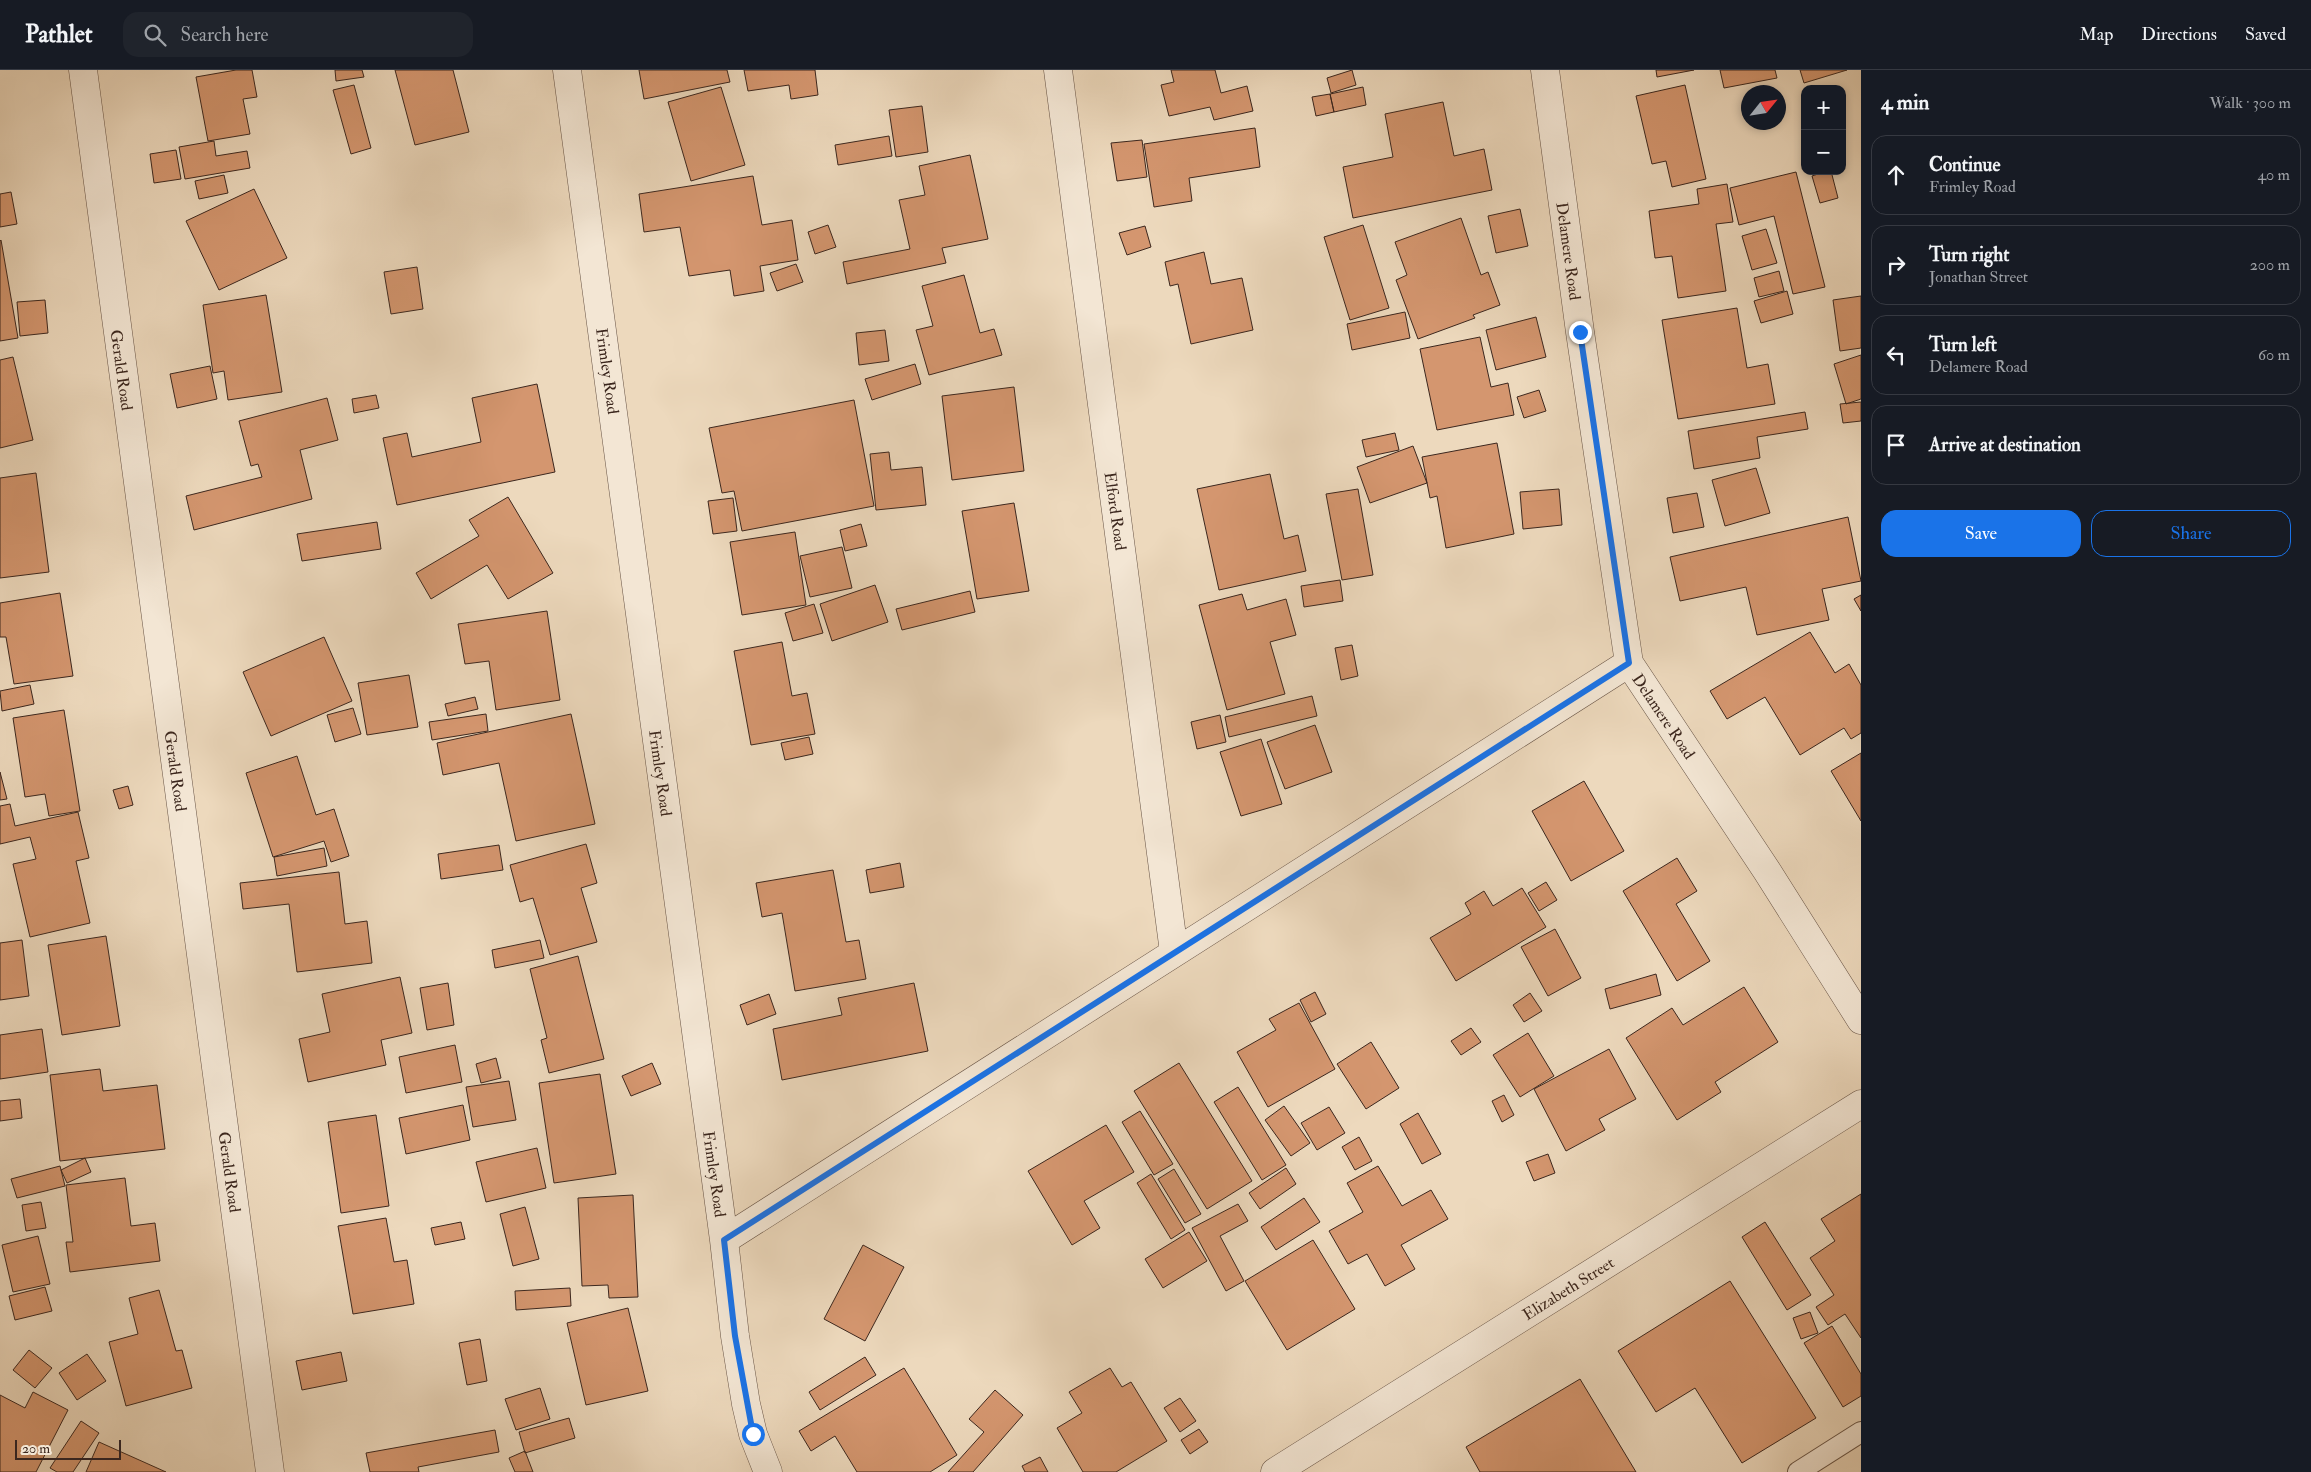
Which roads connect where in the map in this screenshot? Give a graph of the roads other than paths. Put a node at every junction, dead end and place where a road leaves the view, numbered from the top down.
1 (83, 70) edge
2 (568, 70) edge
3 (1058, 70) edge
4 (1545, 70) edge
5 (1629, 663) junction
6 (1174, 952) junction
7 (1861, 1020) edge
8 (1861, 1104) edge
9 (724, 1240) junction
10 (1861, 1432) edge
11 (270, 1472) edge
12 (768, 1472) edge
13 (1275, 1472) edge
14 (1798, 1472) edge

1 - 11 street, Gerald Road
2 - 9 street, Frimley Road
3 - 6 street, Elford Road
4 - 5 street, Delamere Road
5 - 6 street
5 - 7 street, Delamere Road
6 - 9 street
8 - 13 street, Elizabeth Street
9 - 12 street, Frimley Road
10 - 14 lane

